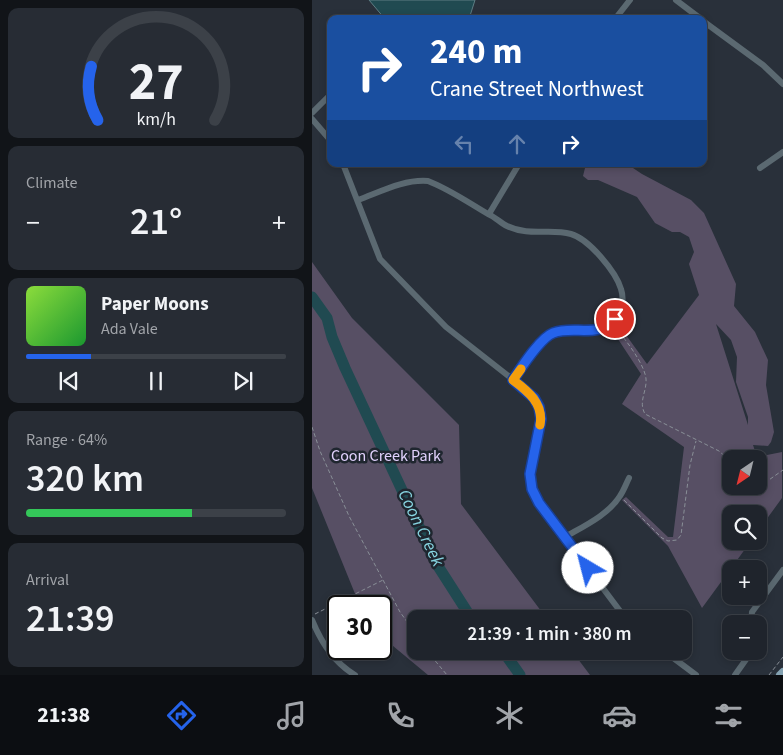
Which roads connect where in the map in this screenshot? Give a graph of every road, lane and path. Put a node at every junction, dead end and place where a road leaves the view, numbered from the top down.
1 (630, 0) edge
2 (676, 0) edge
3 (618, 15) edge
4 (696, 15) edge
5 (707, 24) edge
6 (782, 84) edge
7 (327, 98) edge
8 (312, 113) edge
9 (312, 119) edge
10 (327, 136) edge
11 (782, 152) edge
12 (345, 167) edge
13 (517, 167) edge
14 (760, 168) dead end
15 (358, 200) junction
16 (489, 214) junction
17 (613, 322) junction
18 (513, 380) junction
19 (312, 427) edge
20 (696, 440) junction
21 (722, 454) edge
22 (782, 470) edge
23 (629, 478) dead end
24 (767, 481) edge
25 (620, 496) junction
26 (565, 537) junction
27 (782, 570) edge
28 (384, 580) junction
29 (619, 610) edge
30 (751, 615) edge
31 (312, 616) edge
32 (407, 622) edge
33 (313, 625) edge
34 (782, 657) edge
35 (435, 660) edge
36 (676, 660) edge
37 (746, 660) edge
38 (782, 672) edge
39 (355, 675) edge
40 (447, 675) edge
41 (696, 675) edge
42 (735, 675) edge
43 (769, 675) edge
44 (780, 675) edge

1 - 3 street
2 - 4 street
5 - 6 street
7 - 8 street
9 - 10 street
11 - 14 street
12 - 15 street
13 - 16 street
15 - 16 street
15 - 18 street
16 - 17 street
17 - 18 street
17 - 20 path
18 - 26 street
19 - 28 path
20 - 21 path
20 - 25 path
22 - 24 path
23 - 25 street
25 - 26 street
26 - 29 street
27 - 30 street
28 - 31 path
28 - 32 path
33 - 39 street
34 - 43 path
35 - 40 path
36 - 41 street
37 - 42 street
38 - 44 main road

